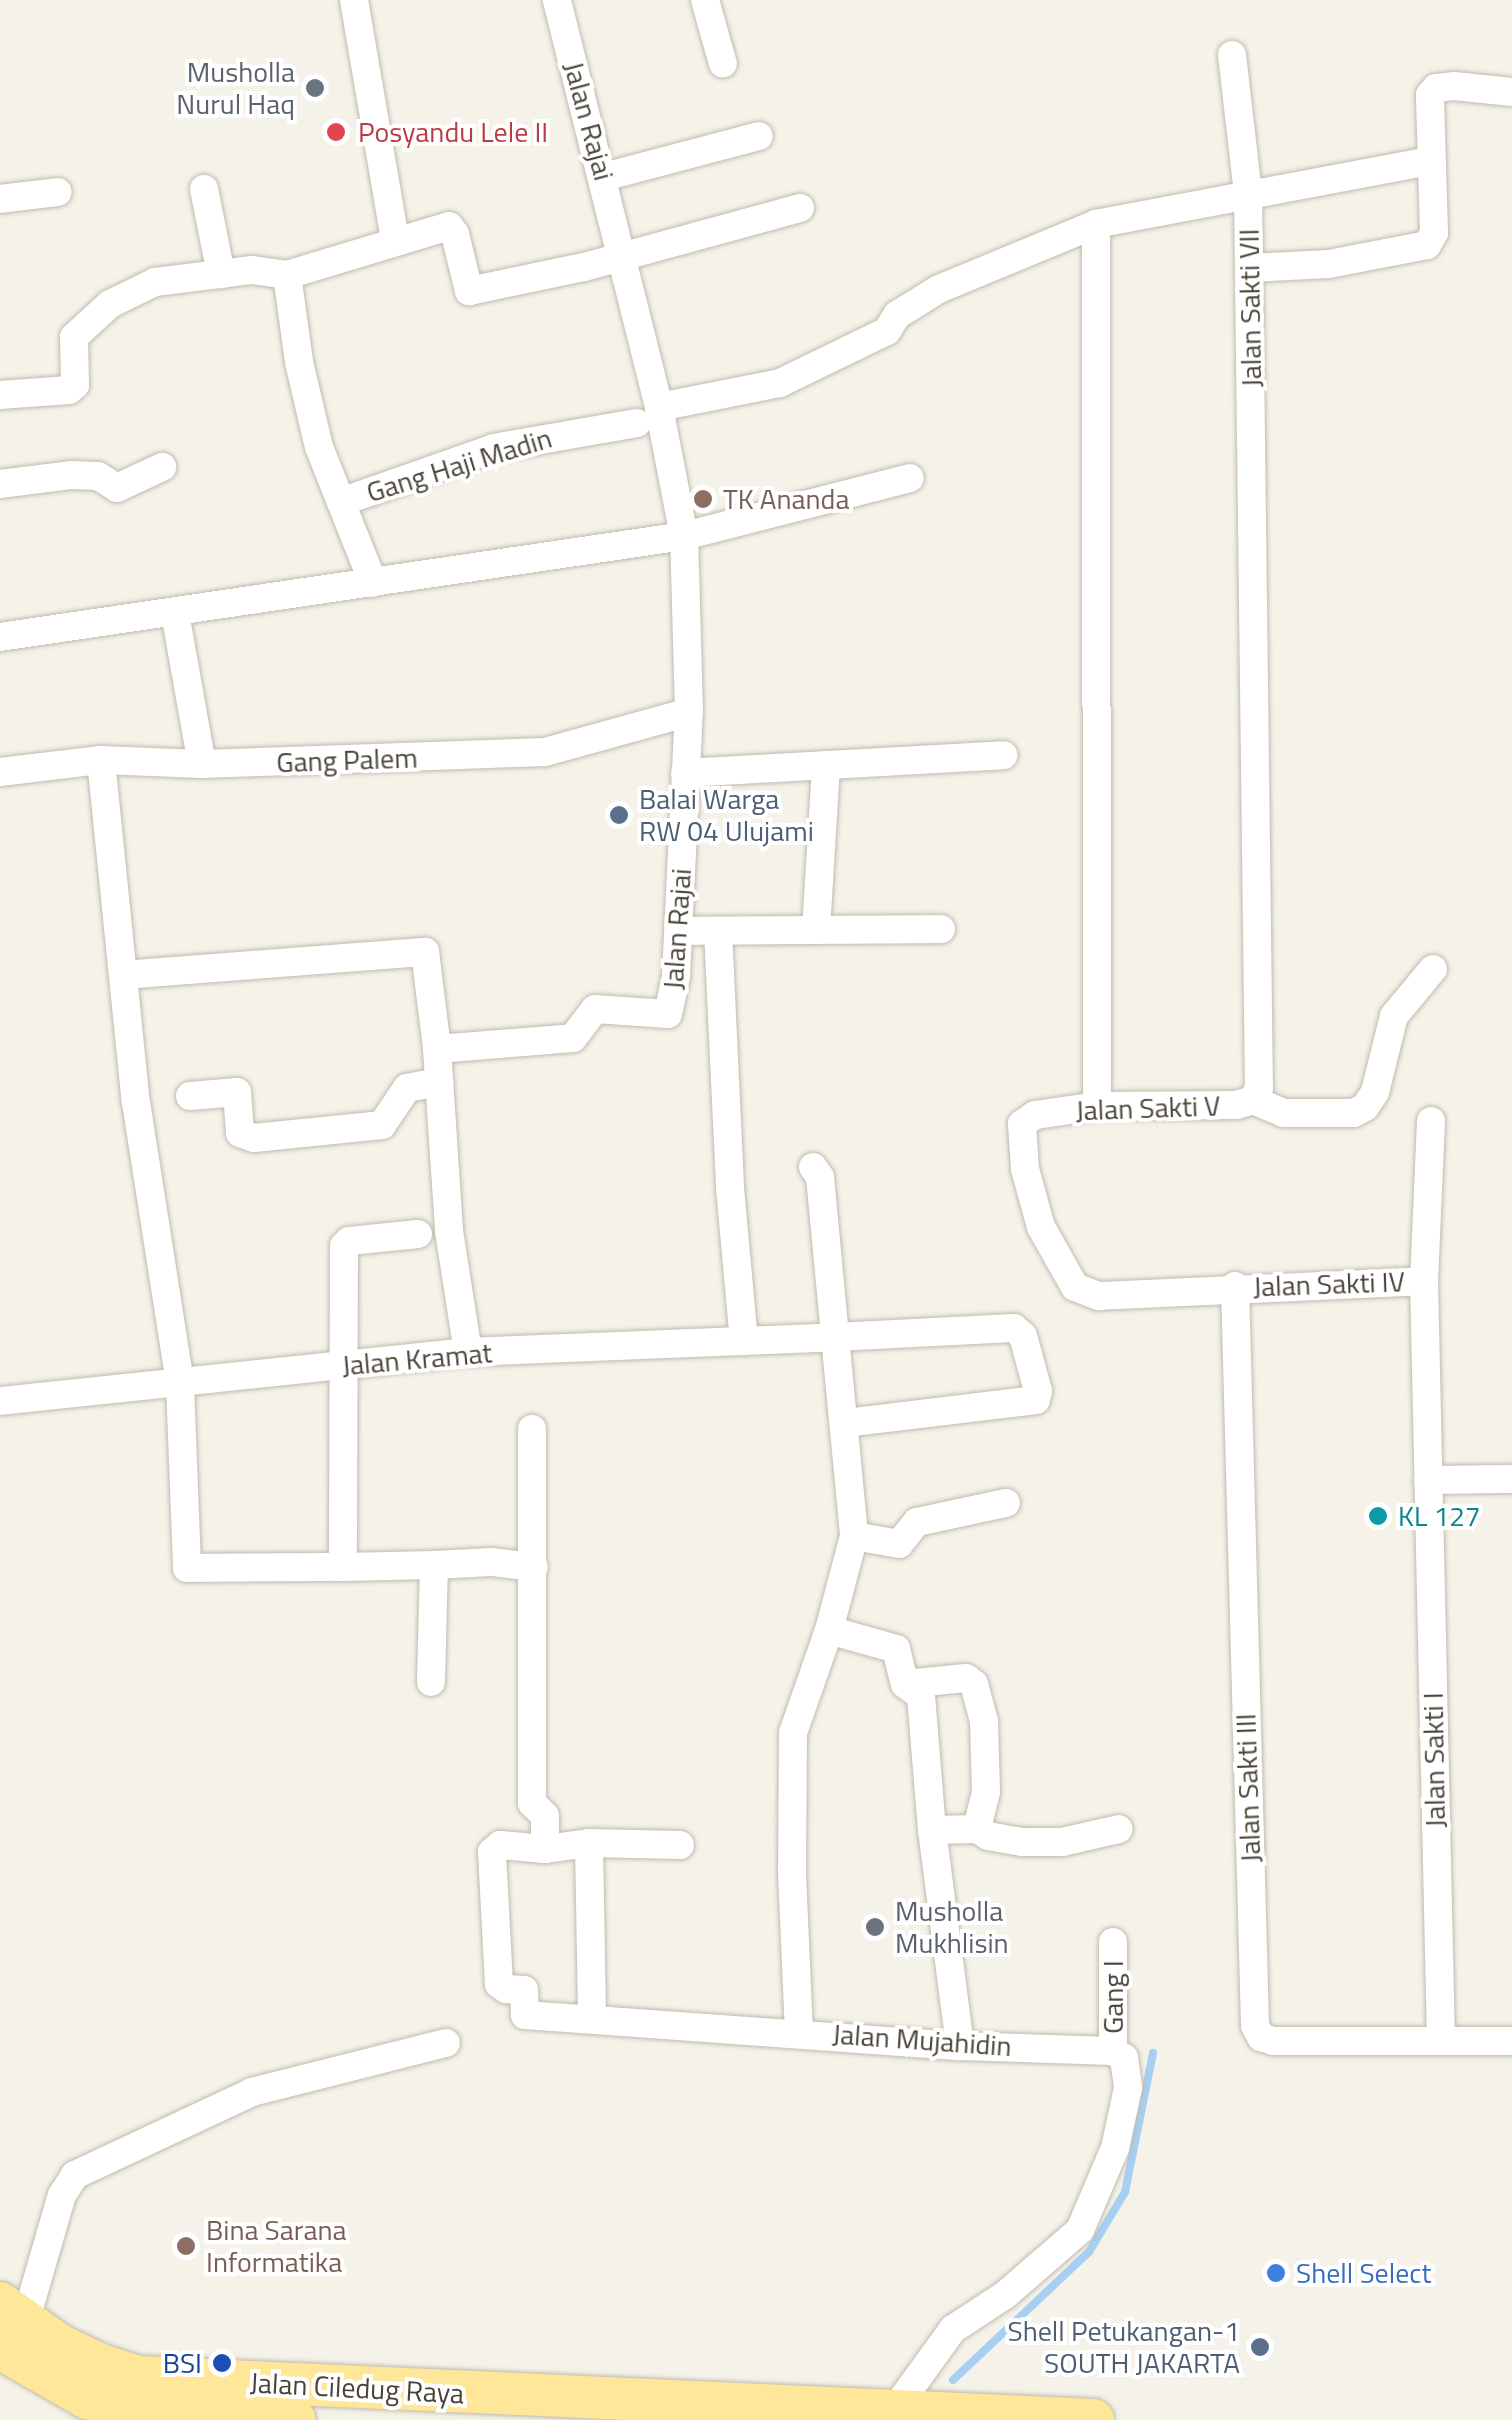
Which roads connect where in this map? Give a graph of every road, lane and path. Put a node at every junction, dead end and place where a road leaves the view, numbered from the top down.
1 (354, 0) edge
2 (558, 0) edge
3 (705, 0) edge
4 (1232, 56) dead end
5 (723, 64) dead end
6 (1512, 92) edge
7 (760, 136) dead end
8 (1430, 162) junction
9 (604, 177) junction
10 (204, 189) dead end
11 (58, 192) dead end
12 (1248, 193) junction
13 (0, 199) edge
14 (800, 208) dead end
15 (1096, 224) junction
16 (396, 239) junction
17 (623, 256) junction
18 (1249, 268) junction
19 (221, 274) junction
20 (286, 275) junction
21 (918, 303) joint
22 (0, 395) edge
23 (648, 415) junction
24 (162, 467) dead end
25 (910, 478) dead end
26 (0, 484) edge
27 (341, 502) junction
28 (684, 536) junction
29 (373, 583) junction
30 (175, 613) junction
31 (0, 637) edge
32 (689, 712) junction
33 (1003, 755) dead end
34 (101, 760) junction
35 (202, 764) junction
36 (826, 765) junction
37 (0, 772) edge
38 (685, 773) junction
39 (941, 929) dead end
40 (816, 930) junction
41 (679, 931) junction
42 (718, 931) junction
43 (1432, 969) dead end
44 (123, 975) junction
45 (437, 1049) junction
46 (440, 1082) junction
47 (190, 1096) dead end
48 (1253, 1100) junction
49 (1097, 1106) junction
50 (1430, 1122) dead end
51 (814, 1166) dead end
52 (418, 1234) dead end
53 (1424, 1282) junction
54 (1235, 1286) junction
55 (835, 1337) junction
56 (744, 1341) junction
57 (468, 1352) junction
58 (347, 1366) junction
59 (180, 1384) junction
60 (0, 1401) edge
61 (846, 1423) junction
62 (532, 1429) dead end
63 (1512, 1478) edge
64 (1428, 1480) junction
65 (1006, 1503) dead end
66 (854, 1536) junction
67 (434, 1566) junction
68 (534, 1567) junction
69 (343, 1568) junction
70 (829, 1630) junction
71 (431, 1682) dead end
72 (905, 1684) junction
73 (1119, 1829) dead end
74 (932, 1830) junction
75 (977, 1830) junction
76 (589, 1842) junction
77 (680, 1845) dead end
78 (545, 1849) junction
79 (1113, 1942) dead end
80 (592, 2018) junction
81 (799, 2031) junction
82 (1441, 2040) junction
83 (1512, 2041) edge
84 (446, 2043) dead end
85 (960, 2046) junction
86 (1113, 2051) junction
87 (8, 2324) edge
88 (300, 2409) edge
89 (644, 2409) edge
90 (909, 2409) junction
91 (1093, 2420) edge

1 - 16 street
2 - 9 street, Jalan Rajai
3 - 5 street
4 - 12 street
6 - 8 street
7 - 9 street
8 - 12 street
8 - 18 street
9 - 17 street, Jalan Rajai
10 - 19 street
11 - 13 street
12 - 15 street, Jalan Sakti VII
12 - 18 street, Jalan Sakti VII
14 - 17 street
15 - 21 street, Jalan Sakti VII
15 - 49 street
16 - 17 street
16 - 20 street
17 - 23 street, Jalan Rajai
18 - 48 street, Jalan Sakti VII
19 - 20 street
19 - 22 street
20 - 27 street
21 - 23 street, Gang Haji Madin
23 - 27 street, Gang Haji Madin
23 - 28 street, Jalan Rajai
24 - 26 street
25 - 28 street
27 - 29 street
28 - 29 street
28 - 32 street, Jalan Rajai
29 - 30 street
30 - 31 street
30 - 35 street
32 - 35 street, Gang Palem
32 - 38 street, Jalan Rajai
33 - 36 street
34 - 35 street, Gang Palem
34 - 37 street, Gang Palem
34 - 44 street
36 - 38 street
36 - 40 street
38 - 41 street, Jalan Rajai
39 - 40 street
40 - 42 street
41 - 42 street
41 - 45 street, Jalan Rajai
42 - 56 street
43 - 48 street
44 - 45 street
44 - 59 street
45 - 46 street
46 - 47 street
46 - 57 street
48 - 49 street, Jalan Sakti V
49 - 54 street, Jalan Sakti V
50 - 53 street, Jalan Sakti I
51 - 55 street, Jalan Mujahidin
52 - 58 street
53 - 54 street, Jalan Sakti IV
53 - 64 street, Jalan Sakti I
54 - 82 street, Jalan Sakti III
55 - 56 street, Jalan Kramat
55 - 61 street, Jalan Mujahidin
55 - 61 street, Jalan Kramat
56 - 57 street, Jalan Kramat
57 - 58 street, Jalan Kramat
58 - 59 street, Jalan Kramat
58 - 69 street
59 - 60 street, Jalan Kramat
59 - 69 street
61 - 66 street, Jalan Mujahidin
62 - 68 street
63 - 64 street
64 - 82 street, Jalan Sakti I
65 - 66 street
66 - 70 street, Jalan Mujahidin
67 - 68 street
67 - 69 street
67 - 71 street
68 - 78 street
70 - 72 street
70 - 81 street, Jalan Mujahidin
72 - 74 street
72 - 75 street
73 - 75 street
74 - 75 street
74 - 85 street
76 - 77 street
76 - 78 street
76 - 80 street
78 - 80 street
79 - 86 street, Gang I
80 - 81 street
81 - 85 street, Jalan Mujahidin
82 - 83 street, Jalan Sakti III
84 - 87 street
85 - 86 street, Jalan Mujahidin
86 - 90 street
87 - 88 main road, Jalan Ciledug Raya
88 - 89 main road, Jalan Ciledug Raya
89 - 90 main road, Jalan Ciledug Raya
90 - 91 main road, Jalan Ciledug Raya

